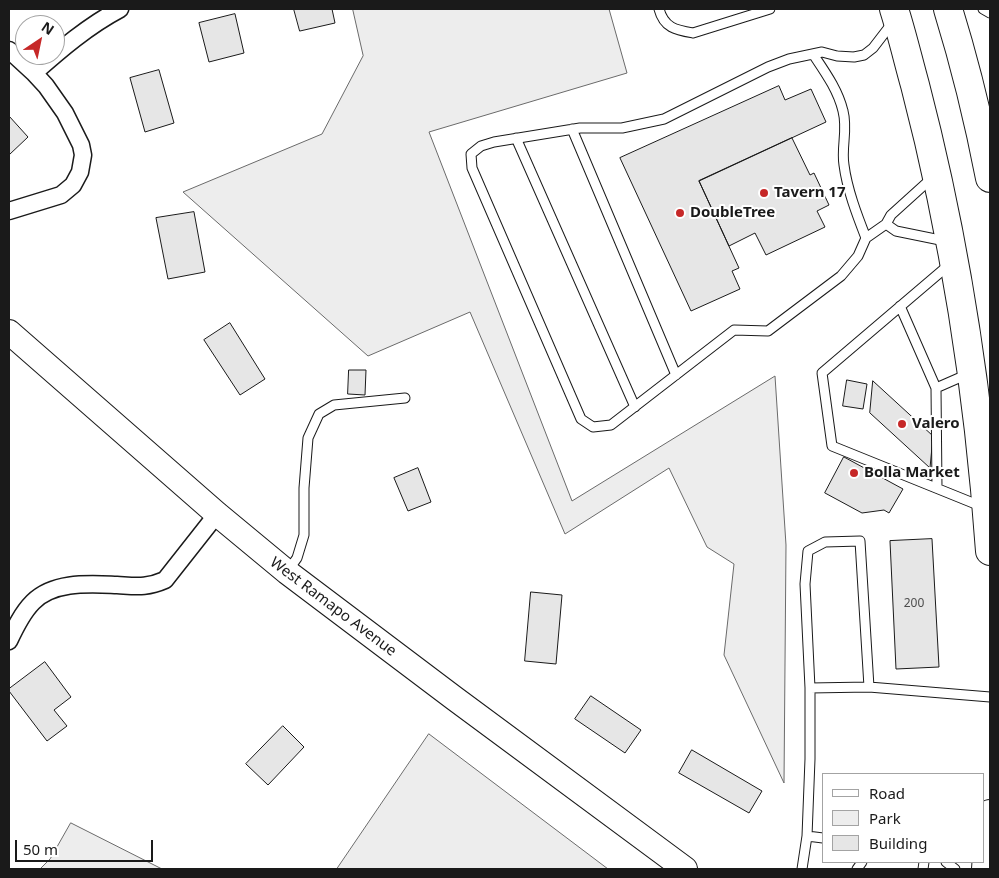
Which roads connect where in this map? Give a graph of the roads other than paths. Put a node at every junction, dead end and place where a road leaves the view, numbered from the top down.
1 (120, 9) edge
2 (659, 9) edge
3 (770, 9) edge
4 (983, 9) edge
5 (951, 12) edge
6 (896, 13) edge
7 (990, 13) edge
8 (9, 50) edge
9 (813, 54) junction
10 (34, 73) junction
11 (572, 129) junction
12 (516, 138) junction
13 (937, 174) junction
14 (990, 178) edge
15 (9, 211) edge
16 (886, 224) junction
17 (866, 238) junction
18 (953, 251) junction
19 (900, 306) junction
20 (9, 332) edge
21 (972, 372) junction
22 (676, 375) junction
23 (936, 388) junction
24 (405, 398) dead end
25 (635, 407) junction
26 (937, 488) junction
27 (987, 508) junction
28 (217, 514) junction
29 (990, 551) edge
30 (287, 572) junction
31 (9, 641) edge
32 (869, 687) junction
33 (810, 688) junction
34 (990, 697) edge
35 (987, 822) edge
36 (807, 836) junction
37 (822, 838) edge
38 (679, 867) edge
39 (802, 869) edge
40 (986, 869) edge

1 - 10 street
2 - 3 lane
4 - 7 lane
5 - 14 highway
6 - 9 lane
6 - 13 highway
8 - 10 street
9 - 11 lane
9 - 17 lane
10 - 15 street
11 - 12 lane
11 - 22 lane
12 - 25 lane
12 - 25 lane
13 - 16 lane
13 - 18 highway
16 - 17 lane
16 - 18 lane
17 - 22 lane
18 - 19 lane
18 - 21 highway
19 - 23 lane
19 - 26 lane
20 - 28 street, West Ramapo Avenue
21 - 23 lane
21 - 27 highway
22 - 25 lane
23 - 26 lane
24 - 30 lane
26 - 27 lane
27 - 29 highway
28 - 30 street, West Ramapo Avenue
28 - 31 street
30 - 38 street, West Ramapo Avenue
32 - 33 lane
32 - 33 lane
32 - 34 lane
33 - 36 lane
35 - 40 highway
36 - 37 lane
36 - 39 lane

